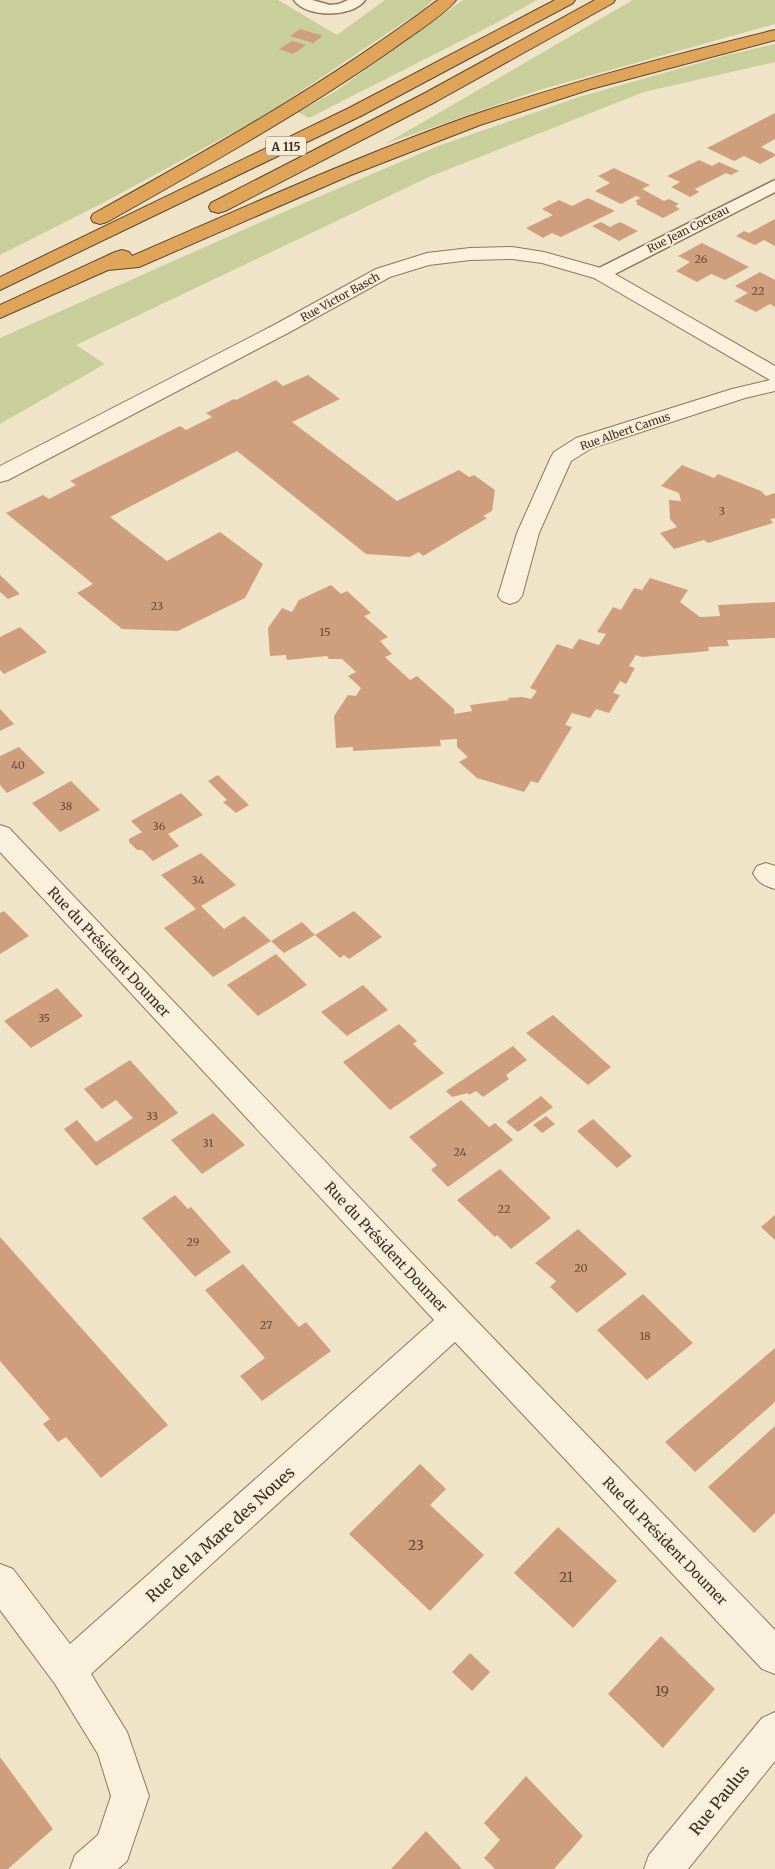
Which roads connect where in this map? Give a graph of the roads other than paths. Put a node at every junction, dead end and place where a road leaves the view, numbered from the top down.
1 (301, 0) edge
2 (358, 0) edge
3 (448, 0) edge
4 (567, 0) edge
5 (607, 0) edge
6 (775, 35) edge
7 (775, 185) edge
8 (106, 264) junction
9 (0, 267) edge
10 (602, 274) junction
11 (0, 284) edge
12 (0, 312) edge
13 (775, 375) edge
14 (775, 384) edge
15 (0, 475) edge
16 (510, 596) dead end
17 (0, 835) edge
18 (456, 1321) junction
19 (0, 1581) edge
20 (775, 1656) edge
21 (68, 1671) junction
22 (775, 1731) edge
23 (90, 1869) edge
24 (663, 1869) edge

1 - 2 lane
3 - 9 highway
4 - 11 highway, A 115
5 - 8 highway, A 115
6 - 8 highway
7 - 10 lane, Rue Jean Cocteau
8 - 12 highway, A 115
10 - 13 street, Rue Victor Basch
10 - 15 street, Rue Victor Basch
14 - 16 street, Rue Albert Camus
17 - 18 street, Rue du Président Doumer
18 - 20 street, Rue du Président Doumer
18 - 21 street, Rue de la Mare des Noues
19 - 21 street
21 - 23 street
22 - 24 street, Rue Paulus

